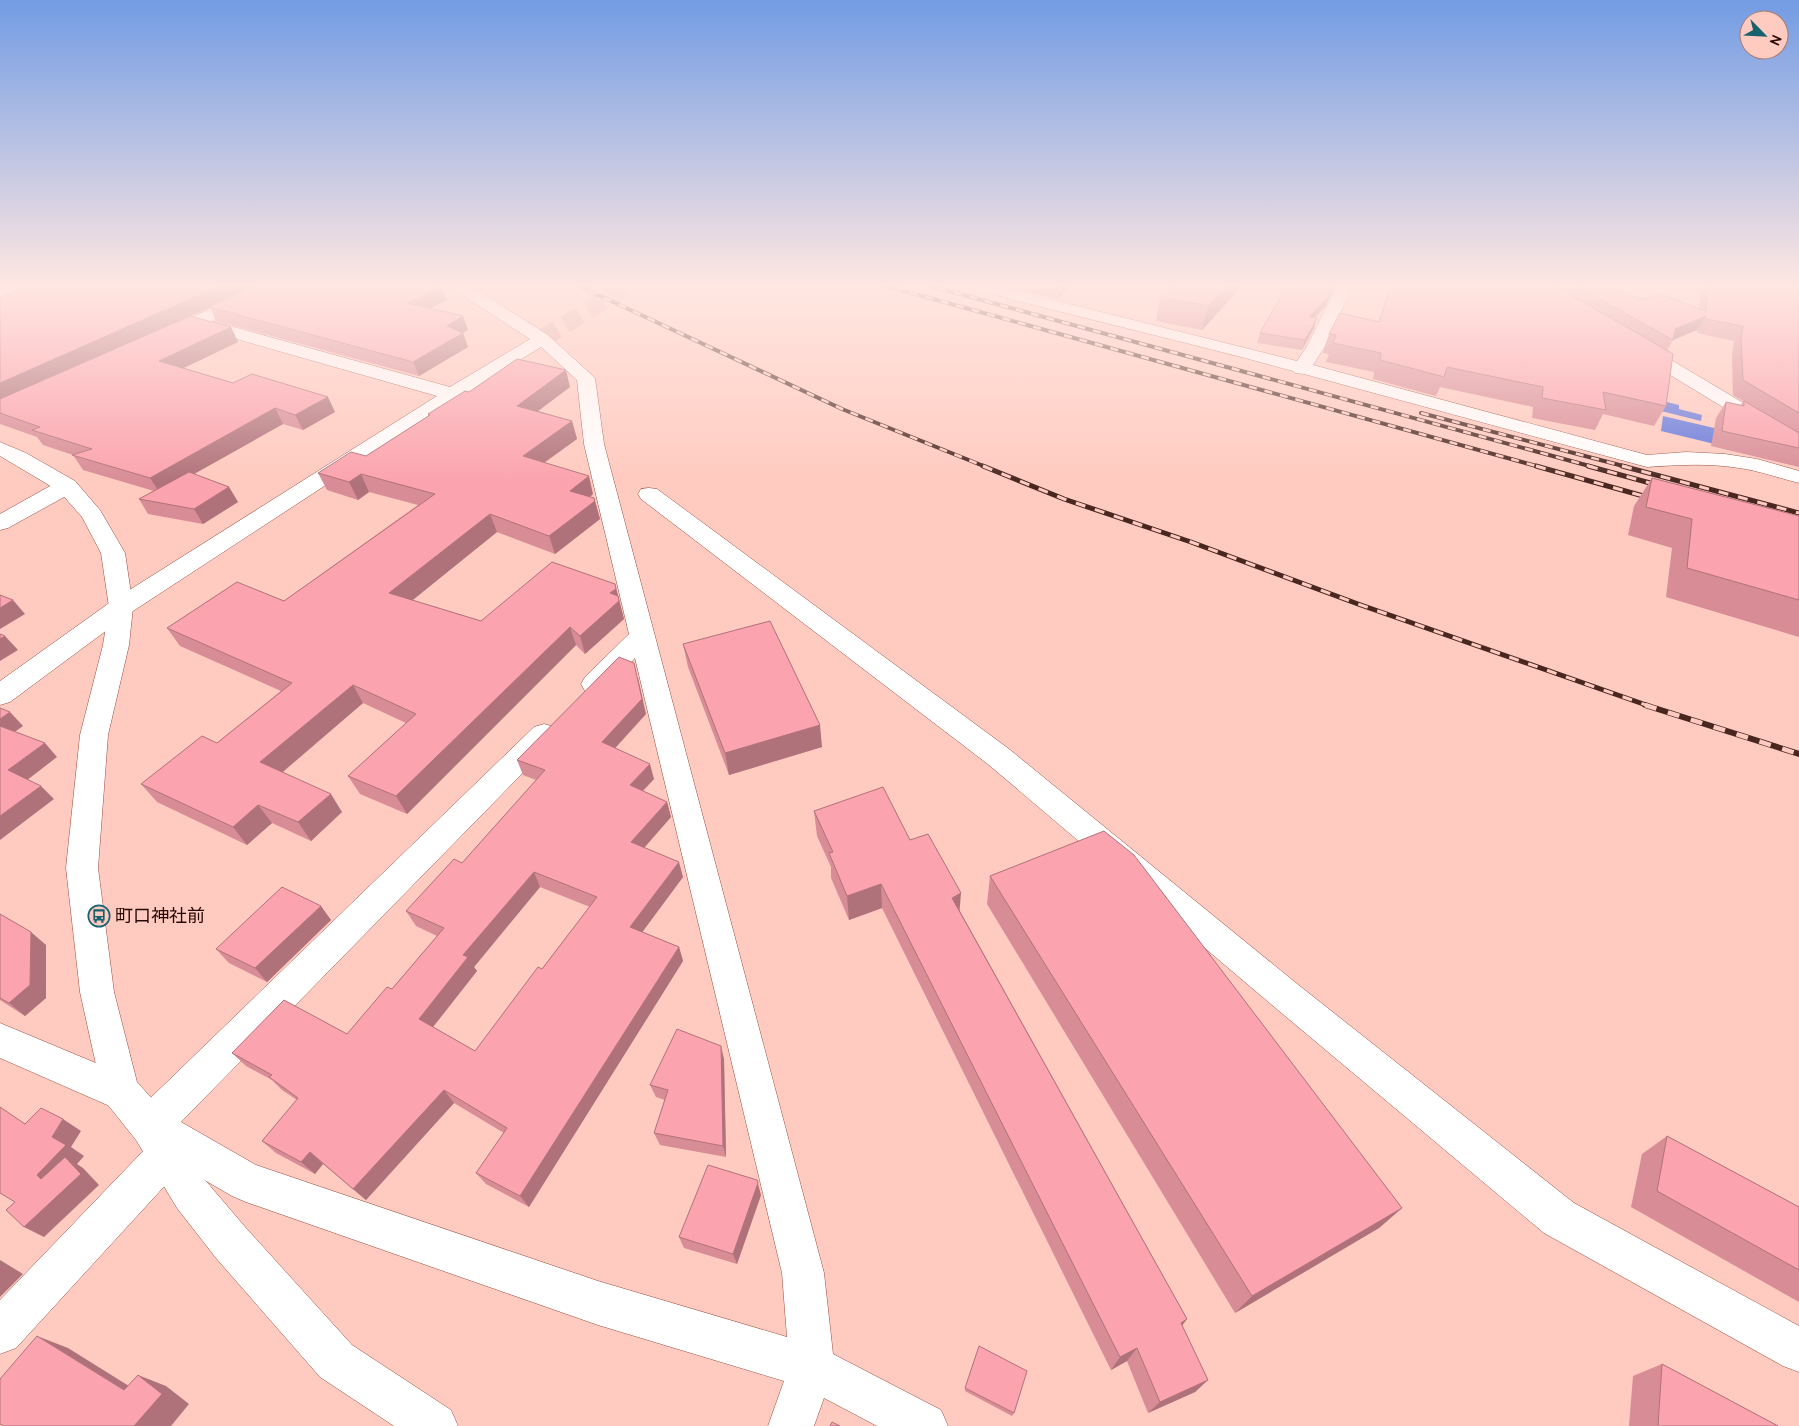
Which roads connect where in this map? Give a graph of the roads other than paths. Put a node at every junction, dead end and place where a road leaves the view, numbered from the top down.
1 (297, 351) edge
2 (523, 351) tunnel mouth
3 (555, 351) edge
4 (1237, 351) edge
5 (1313, 351) edge
6 (1642, 351) edge
7 (1301, 369) junction
8 (452, 394) junction
9 (1799, 445) edge
10 (0, 448) edge
11 (1799, 477) edge
12 (67, 486) junction
13 (650, 494) dead end
14 (0, 523) edge
15 (121, 607) junction
16 (642, 636) junction
17 (0, 695) edge
18 (0, 1040) edge
19 (121, 1092) junction
20 (158, 1141) junction
21 (0, 1332) edge
22 (1799, 1350) edge
23 (812, 1368) junction
24 (426, 1424) edge
25 (791, 1426) edge
26 (925, 1426) edge

1 - 8 street
2 - 8 street
3 - 16 street
4 - 7 street
5 - 7 street
6 - 9 street
7 - 11 street
8 - 15 street
10 - 12 street
12 - 14 street
12 - 15 street
13 - 22 street
15 - 17 street
15 - 19 street
16 - 20 street
16 - 23 street
18 - 19 street
19 - 20 street
20 - 21 street
20 - 23 street
20 - 24 street
23 - 25 street
23 - 26 street

